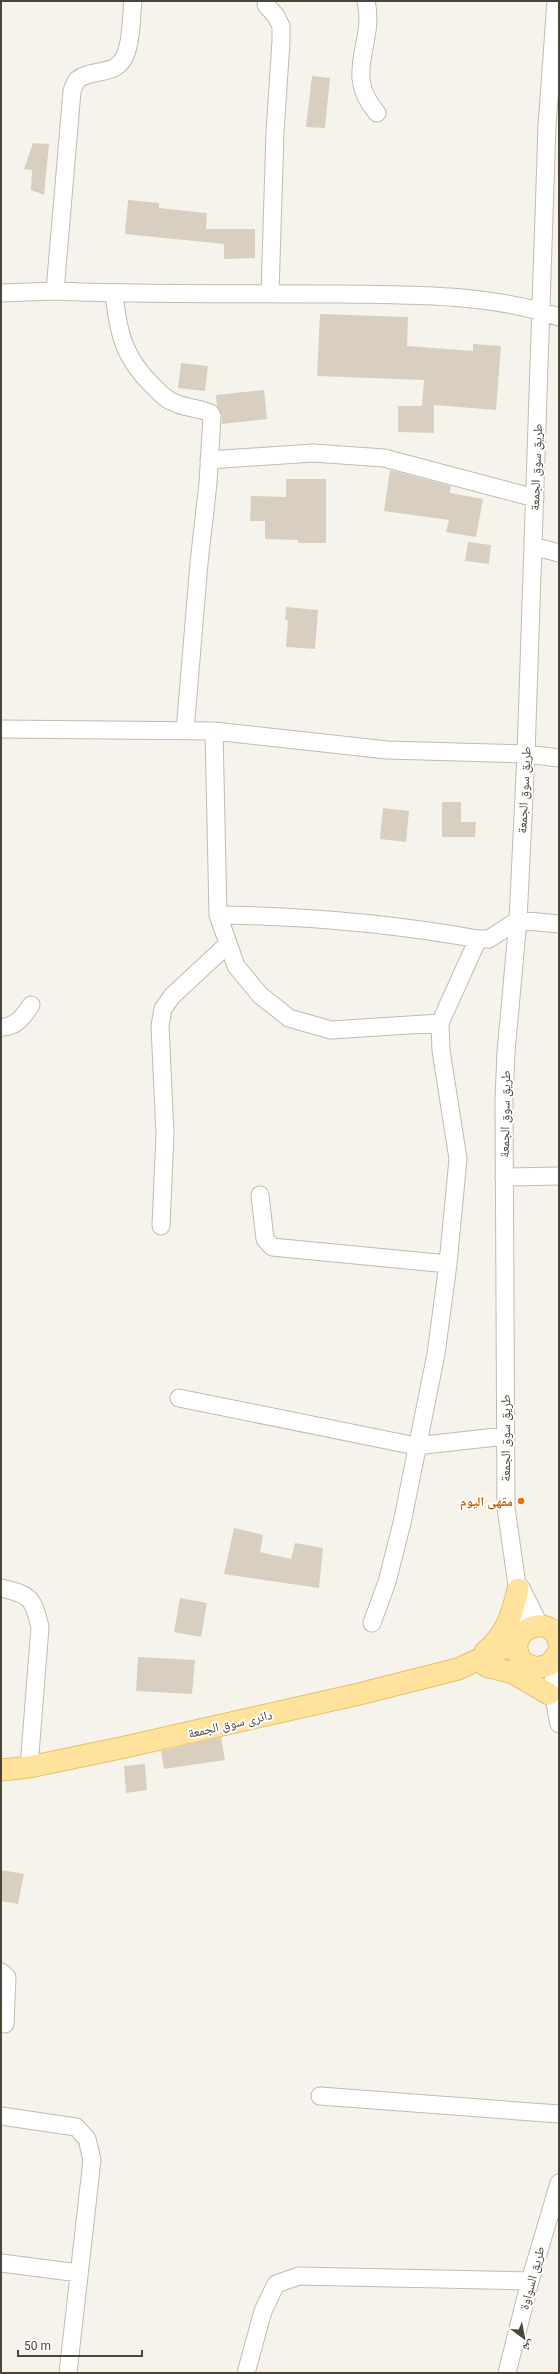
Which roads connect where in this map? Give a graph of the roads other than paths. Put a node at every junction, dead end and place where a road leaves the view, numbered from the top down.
1 (133, 1) edge
2 (366, 1) edge
3 (556, 1) edge
4 (266, 5) dead end
5 (377, 113) dead end
6 (553, 127) edge
7 (55, 291) junction
8 (1, 293) edge
9 (270, 293) junction
10 (114, 294) junction
11 (540, 310) junction
12 (559, 317) edge
13 (209, 460) junction
14 (535, 498) junction
15 (533, 546) junction
16 (559, 553) edge
17 (1, 729) edge
18 (185, 731) junction
19 (214, 731) junction
20 (526, 754) junction
21 (559, 758) edge
22 (218, 915) junction
23 (518, 920) junction
24 (559, 924) edge
25 (478, 939) junction
26 (227, 945) junction
27 (31, 1005) dead end
28 (440, 1023) junction
29 (1, 1028) edge
30 (559, 1176) edge
31 (504, 1177) junction
32 (260, 1195) dead end
33 (161, 1226) dead end
34 (448, 1264) junction
35 (179, 1398) dead end
36 (505, 1436) junction
37 (416, 1446) junction
38 (517, 1584) junction
39 (1, 1588) edge
40 (372, 1623) dead end
41 (519, 1639) junction
42 (554, 1643) edge
43 (527, 1665) junction
44 (486, 1666) junction
45 (461, 1668) junction
46 (552, 1701) junction
47 (559, 1724) edge
48 (29, 1767) junction
49 (1, 1770) edge
50 (1, 1972) edge
51 (5, 2024) dead end
52 (320, 2096) dead end
53 (559, 2114) edge
54 (1, 2116) edge
55 (559, 2183) edge
56 (1, 2263) edge
57 (79, 2273) junction
58 (530, 2281) junction
59 (68, 2373) edge
60 (246, 2373) edge
61 (507, 2373) edge

1 - 7 street
2 - 5 street
3 - 6 street, طريق سوق الجمعة
4 - 9 street
6 - 11 street, طريق سوق الجمعة
7 - 8 street
7 - 10 street
9 - 10 street
9 - 11 street
10 - 13 street
11 - 12 street
11 - 14 street, طريق سوق الجمعة
13 - 14 street
13 - 18 street
14 - 15 street, طريق سوق الجمعة
15 - 16 street
15 - 20 street, طريق سوق الجمعة
17 - 18 street
18 - 19 street
19 - 20 street
19 - 22 street
20 - 21 street
20 - 23 street, طريق سوق الجمعة
22 - 25 street
22 - 26 street
23 - 24 street
23 - 25 street
23 - 31 street, طريق سوق الجمعة
25 - 28 street
26 - 28 street
26 - 33 street
27 - 29 street
28 - 34 street
30 - 31 street
31 - 36 street, طريق سوق الجمعة
32 - 34 street
34 - 37 street
35 - 37 street
36 - 37 street
36 - 38 street, طريق سوق الجمعة
37 - 40 street
38 - 41 street
38 - 42 street
38 - 45 main road
39 - 48 street
41 - 42 main road
41 - 43 main road
41 - 45 main road
42 - 43 main road
42 - 46 street
43 - 44 main road
43 - 46 street
44 - 45 main road
44 - 46 main road
45 - 48 main road, دائرى سوق الجمعة
46 - 47 street
48 - 49 main road, دائرى سوق الجمعة
50 - 51 street
52 - 53 street
54 - 57 street
55 - 58 street, طريق السواوة
56 - 57 street
57 - 59 street
58 - 60 street
58 - 61 street, طريق السواوة

